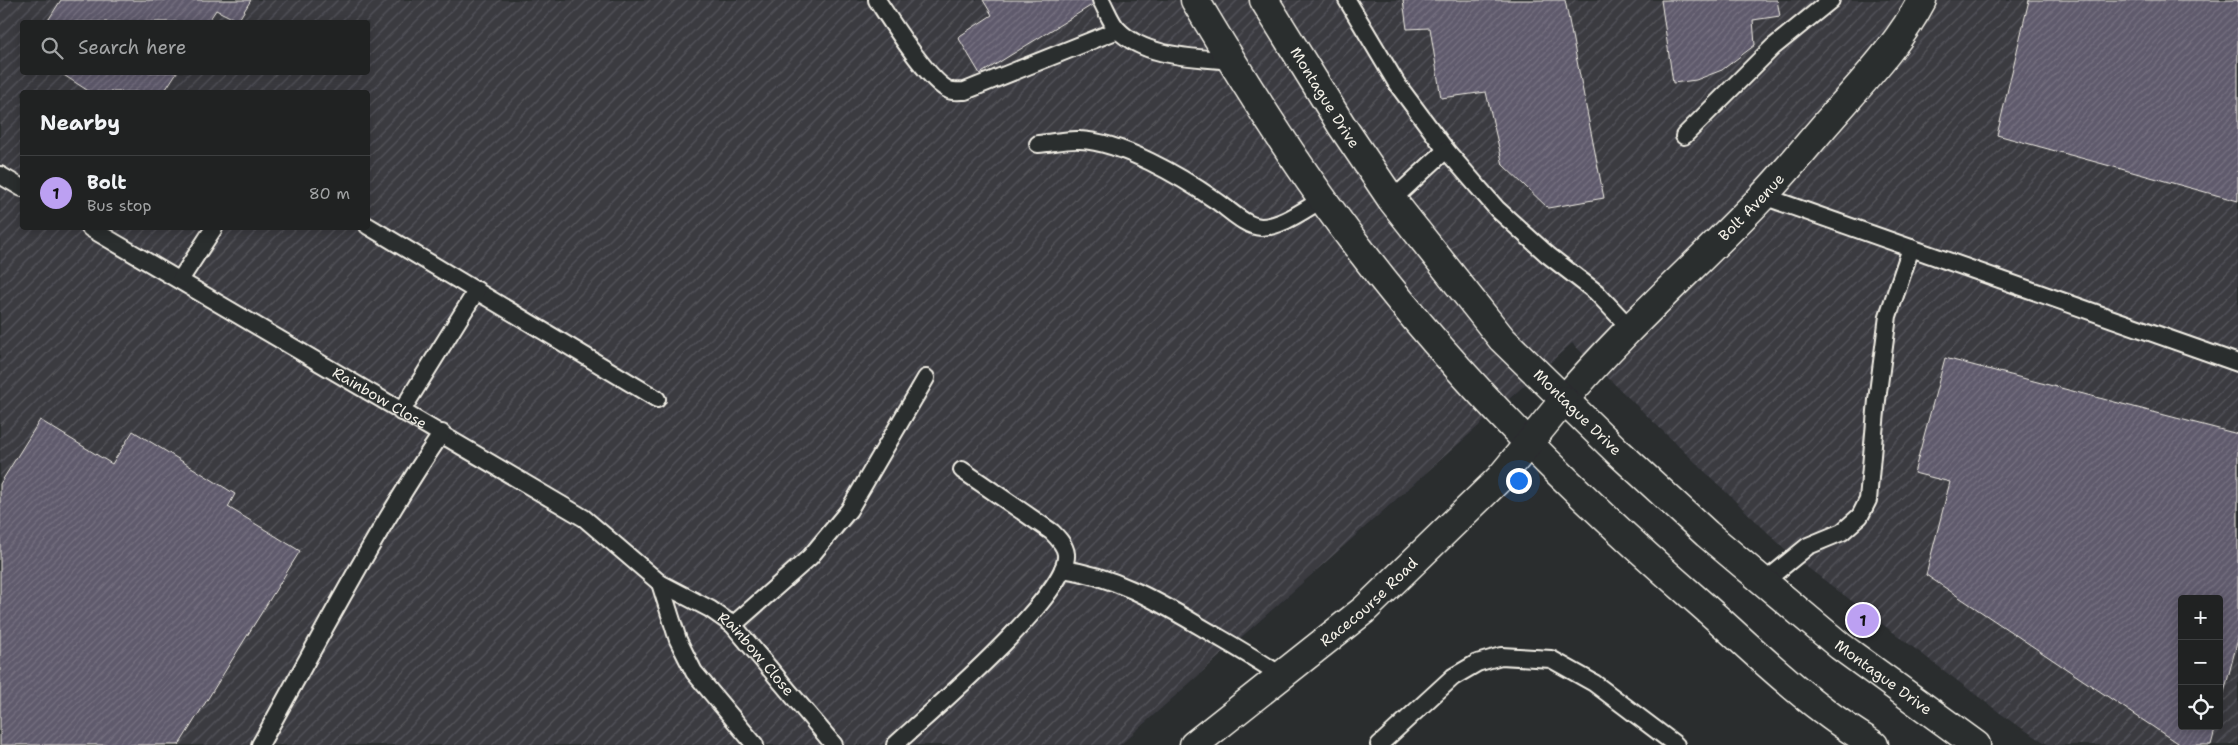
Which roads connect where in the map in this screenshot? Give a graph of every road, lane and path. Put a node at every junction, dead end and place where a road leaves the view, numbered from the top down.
1 (877, 0) edge
2 (1101, 0) edge
3 (1195, 0) edge
4 (1264, 0) edge
5 (1347, 0) edge
6 (1831, 0) edge
7 (1922, 0) edge
8 (1118, 30) junction
9 (1231, 61) junction
10 (1684, 136) dead end
11 (1038, 144) dead end
12 (1446, 150) junction
13 (0, 175) edge
14 (20, 187) edge
15 (1763, 196) junction
16 (1323, 199) junction
17 (1392, 200) junction
18 (370, 227) edge
19 (93, 230) edge
20 (213, 230) edge
21 (1911, 248) junction
22 (180, 280) junction
23 (477, 290) junction
24 (1630, 328) junction
25 (2238, 363) edge
26 (926, 378) dead end
27 (657, 399) dead end
28 (1564, 400) junction
29 (401, 412) junction
30 (442, 433) junction
31 (1528, 443) junction
32 (962, 470) dead end
33 (1063, 569) junction
34 (1764, 582) junction
35 (660, 583) junction
36 (733, 624) junction
37 (1282, 676) junction
38 (1974, 744) edge
39 (260, 745) edge
40 (755, 745) edge
41 (834, 745) edge
42 (895, 745) edge
43 (1194, 745) edge
44 (1379, 745) edge
45 (1676, 745) edge
46 (1874, 745) edge

1 - 8 lane
2 - 8 lane
3 - 9 main road
4 - 17 main road, Montague Drive
5 - 12 lane
6 - 10 lane
7 - 15 main road, Bolt Avenue
8 - 9 lane
9 - 16 main road
11 - 16 lane
12 - 17 lane
12 - 24 lane
13 - 14 lane
15 - 21 lane
15 - 24 main road, Bolt Avenue
16 - 31 main road
17 - 28 main road, Montague Drive
18 - 23 lane
19 - 22 lane, Rainbow Close
20 - 22 lane
21 - 25 lane
21 - 34 lane
22 - 29 lane, Rainbow Close
23 - 27 lane
23 - 29 lane
24 - 28 main road, Bolt Avenue
26 - 36 lane
28 - 31 main road, Racecourse Road
28 - 34 main road, Montague Drive
29 - 30 lane, Rainbow Close
30 - 35 lane, Rainbow Close
30 - 39 lane
31 - 37 main road, Racecourse Road
31 - 46 main road
32 - 33 lane
33 - 37 lane
33 - 42 lane
34 - 38 main road, Montague Drive
35 - 36 lane, Rainbow Close
35 - 40 lane
36 - 41 lane, Rainbow Close
37 - 43 main road, Racecourse Road
44 - 45 lane

